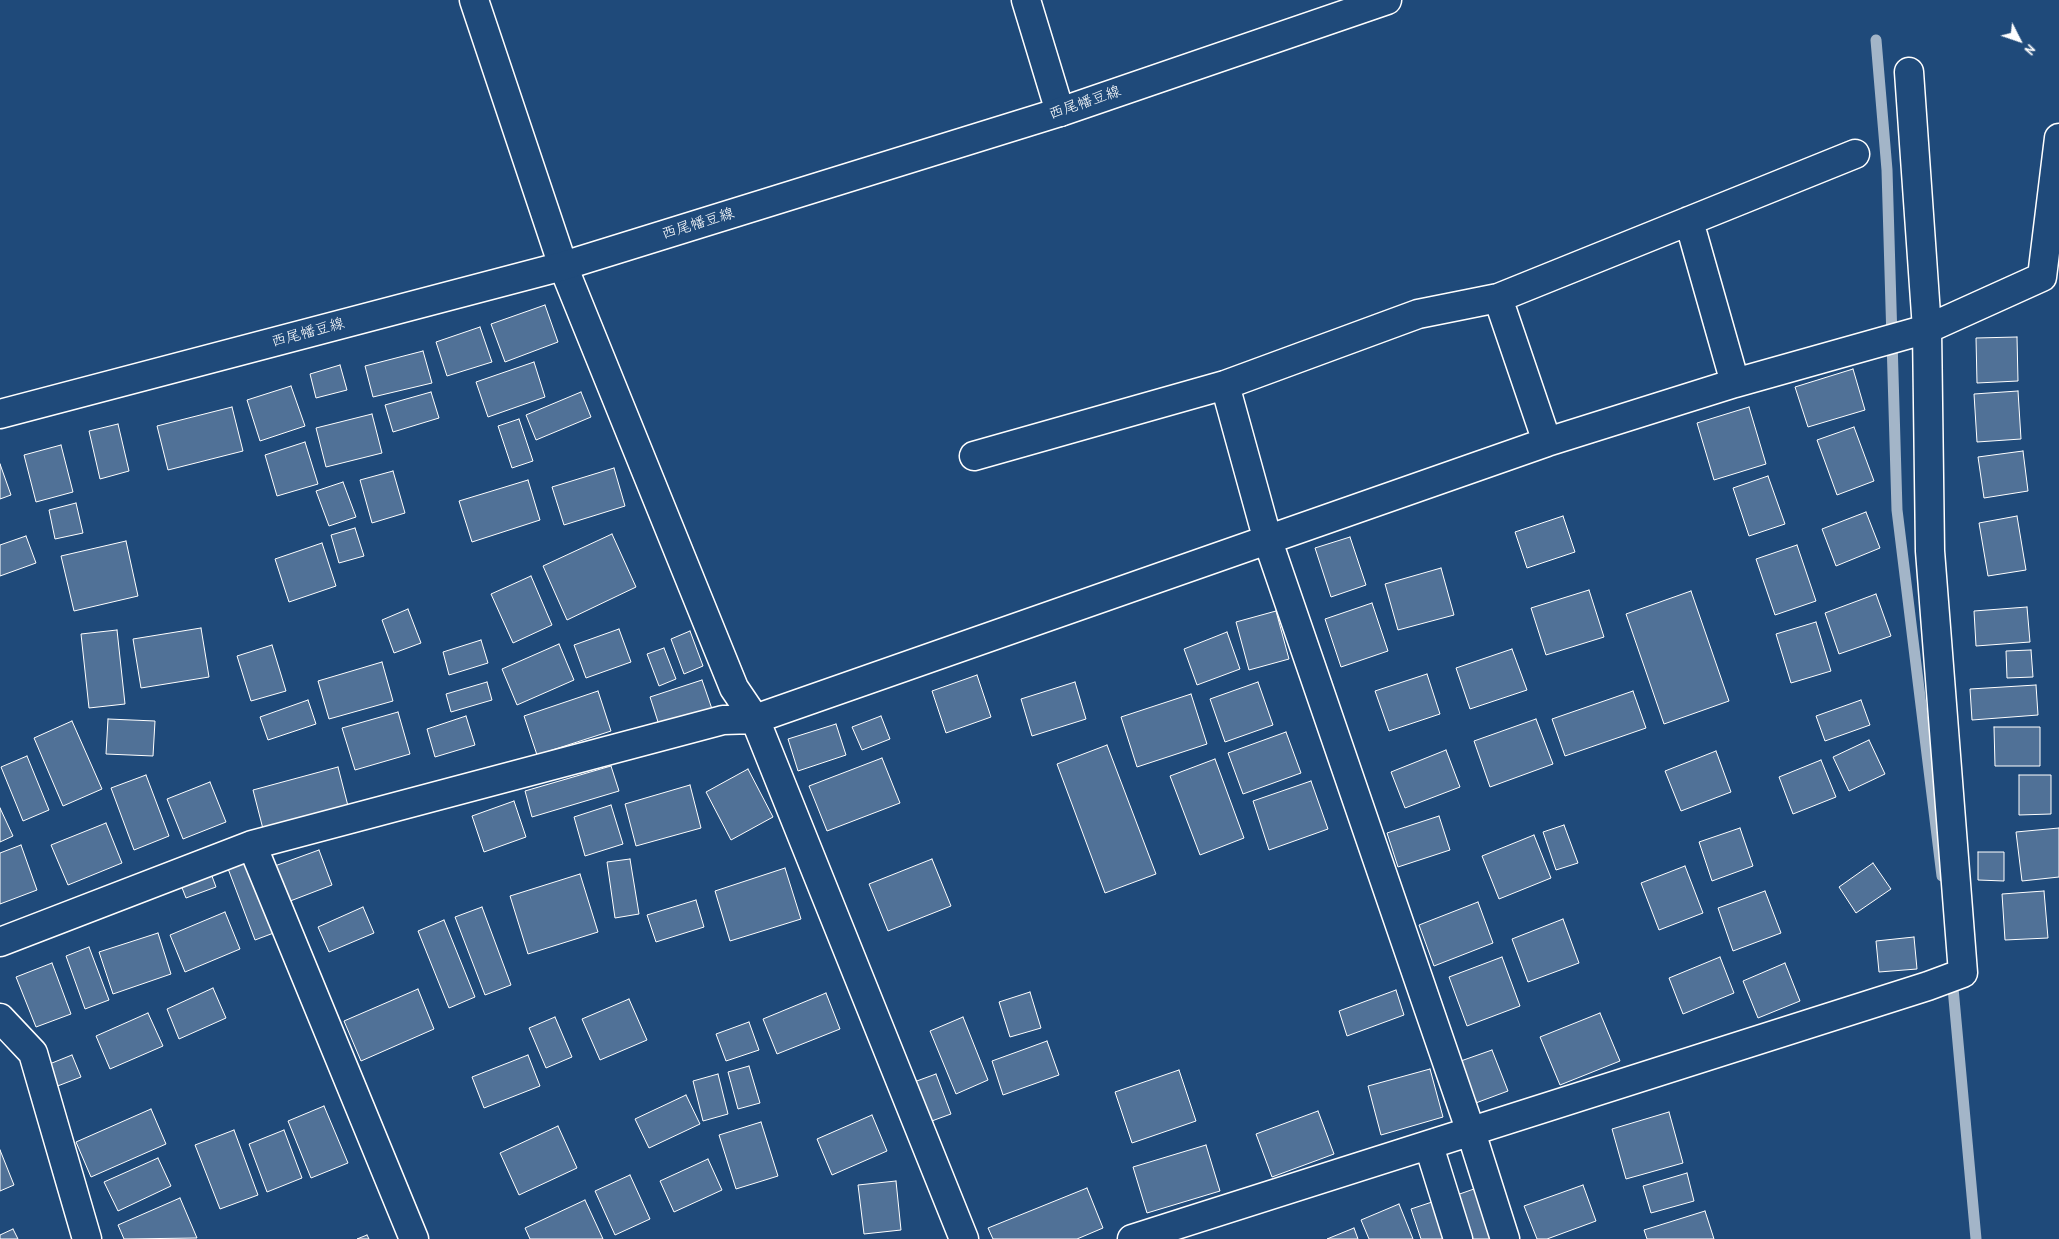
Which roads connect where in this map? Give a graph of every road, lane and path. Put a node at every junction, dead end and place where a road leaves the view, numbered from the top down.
1 (474, 0) edge
2 (1026, 0) edge
3 (1387, 0) edge
4 (1909, 72) dead end
5 (1060, 112) junction
6 (2059, 138) edge
7 (1855, 154) dead end
8 (1689, 221) junction
9 (563, 266) junction
10 (1498, 298) junction
11 (1916, 333) junction
12 (1735, 383) junction
13 (1225, 385) junction
14 (0, 414) edge
15 (1547, 442) junction
16 (974, 456) dead end
17 (1268, 541) junction
18 (755, 719) junction
19 (252, 845) junction
20 (0, 942) edge
21 (0, 1018) edge
22 (1471, 1132) junction
23 (1429, 1146) junction
24 (1145, 1237) edge
25 (87, 1239) edge
26 (414, 1239) edge
27 (964, 1239) edge
28 (1458, 1239) edge
29 (1506, 1239) edge

1 - 9 street
2 - 5 street
3 - 5 street, 西尾幡豆線
4 - 11 street
5 - 9 street, 西尾幡豆線
6 - 11 street
7 - 8 street
8 - 10 street
8 - 12 street
9 - 14 street, 西尾幡豆線
9 - 18 street
10 - 13 street
10 - 15 street
11 - 12 street
11 - 22 street
12 - 15 street
13 - 16 street
13 - 17 street
15 - 17 street
17 - 18 street
17 - 22 street
18 - 19 street
18 - 27 street
19 - 20 street
19 - 26 street
21 - 25 street
22 - 23 street
22 - 29 street
23 - 24 street
23 - 28 street

